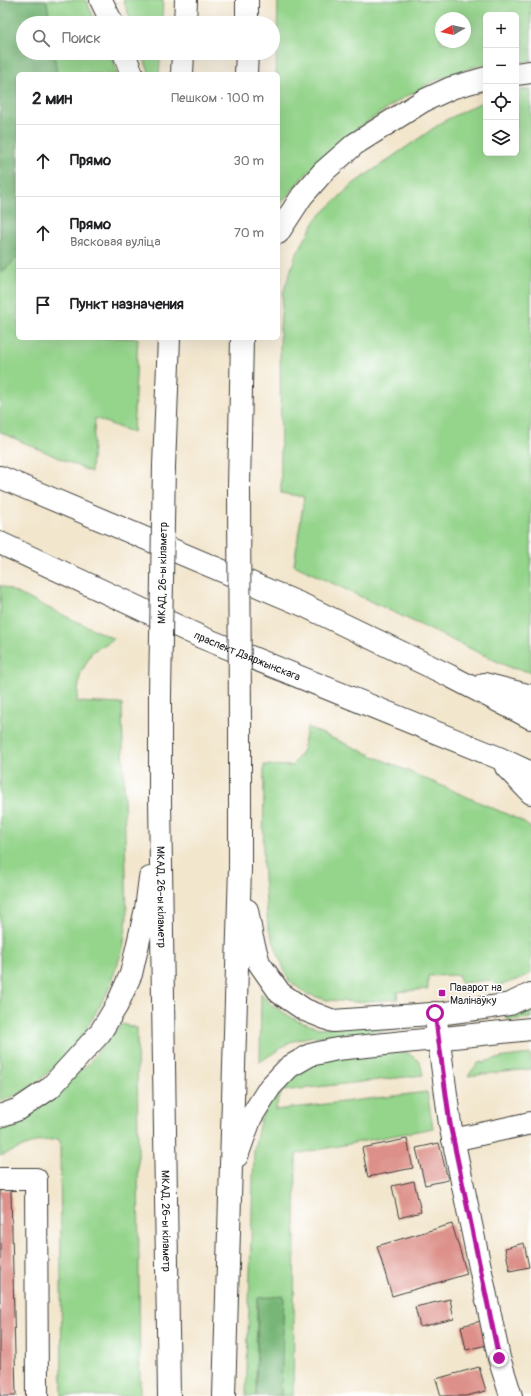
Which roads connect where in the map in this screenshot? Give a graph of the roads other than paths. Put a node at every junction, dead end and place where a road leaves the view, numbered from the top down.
1 (101, 0) edge
2 (186, 0) edge
3 (247, 0) edge
4 (109, 16) edge
5 (185, 16) edge
6 (247, 16) edge
7 (127, 60) edge
8 (183, 60) edge
9 (246, 60) edge
10 (131, 72) edge
11 (182, 72) edge
12 (246, 72) edge
13 (531, 72) edge
14 (519, 74) edge
15 (483, 79) edge
16 (280, 230) edge
17 (169, 340) edge
18 (243, 344) edge
19 (0, 477) edge
20 (0, 543) edge
21 (450, 676) junction
22 (531, 696) edge
23 (531, 718) edge
24 (499, 758) junction
25 (531, 774) edge
26 (531, 793) edge
27 (160, 800) junction
28 (240, 868) junction
29 (531, 994) edge
30 (435, 1013) junction
31 (531, 1029) edge
32 (438, 1038) junction
33 (0, 1116) edge
34 (531, 1123) edge
35 (451, 1132) junction
36 (230, 1174) junction
37 (0, 1179) edge
38 (38, 1396) edge
39 (169, 1396) edge
40 (224, 1396) edge
41 (511, 1396) edge

1 - 4 main road
2 - 5 main road
3 - 6 main road
7 - 10 main road
8 - 11 main road
9 - 12 main road
13 - 14 main road
15 - 16 main road
17 - 27 main road, МКАД, 26-ы кіламетр, bridge
18 - 28 main road, bridge
19 - 21 main road
20 - 24 main road, праспект Дзяржынскага
21 - 22 main road
21 - 23 main road
24 - 25 main road, праспект Дзяржынскага
24 - 26 main road
27 - 33 main road
27 - 39 main road, МКАД, 26-ы кіламетр
28 - 30 main road
28 - 36 main road
29 - 30 main road
30 - 32 main road
31 - 32 main road
32 - 35 main road
32 - 36 main road
34 - 35 main road
35 - 41 main road
36 - 40 main road
37 - 38 main road

